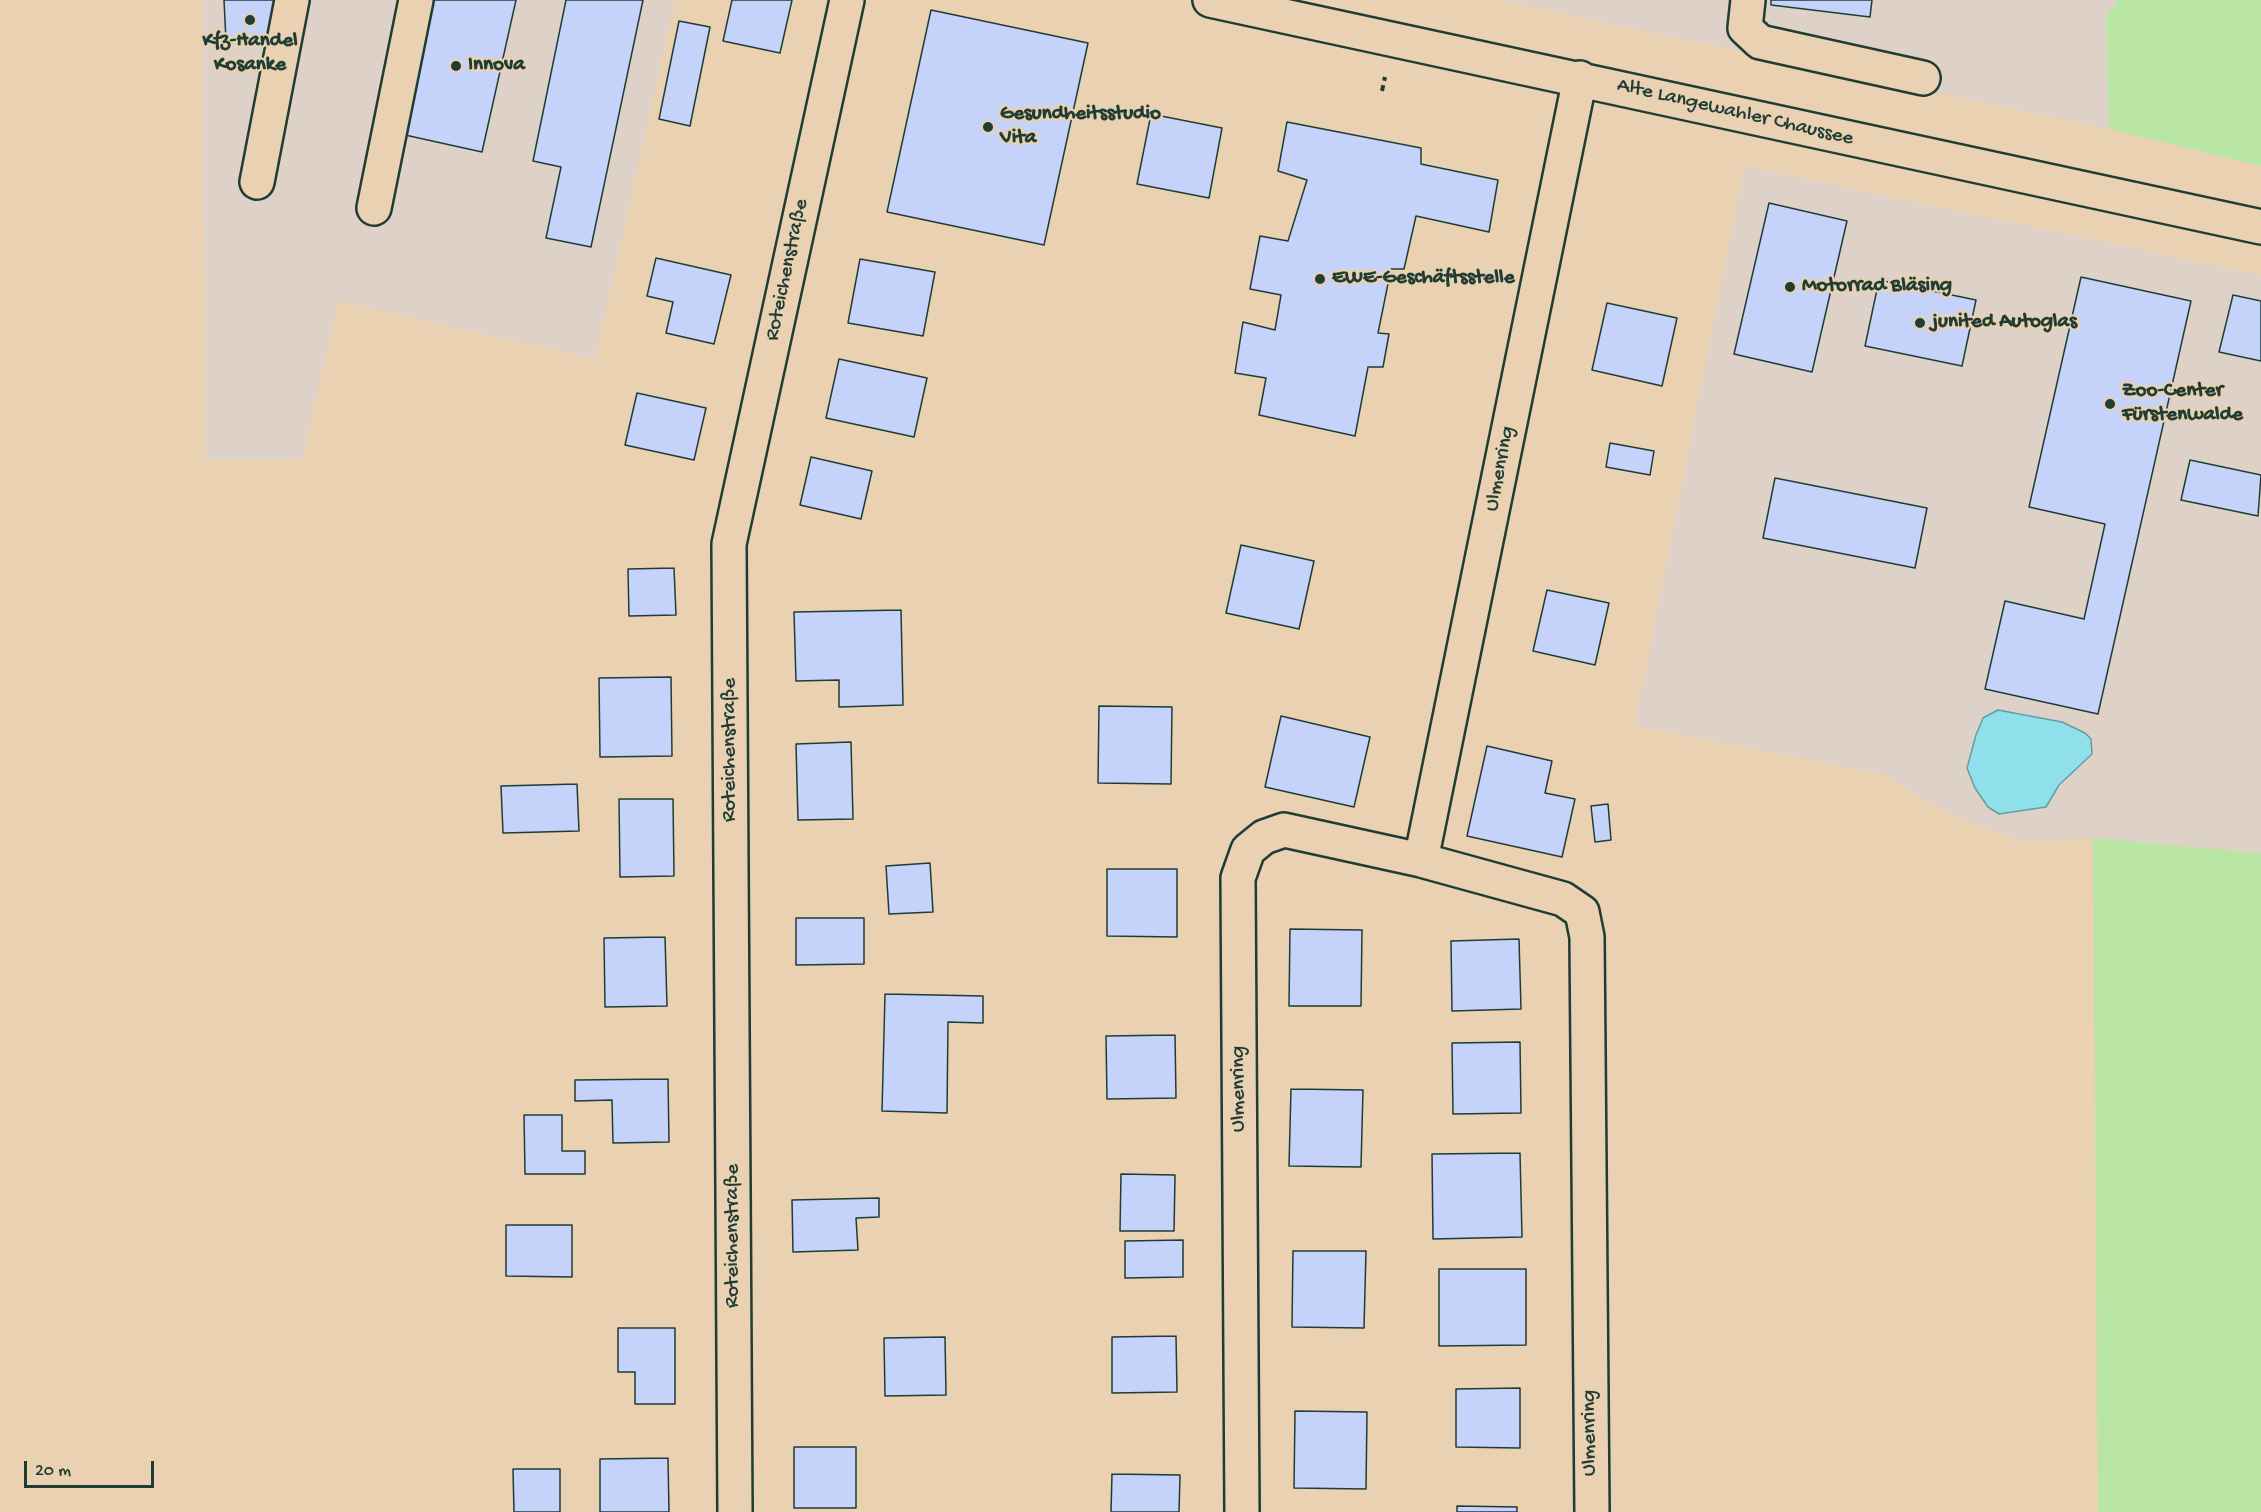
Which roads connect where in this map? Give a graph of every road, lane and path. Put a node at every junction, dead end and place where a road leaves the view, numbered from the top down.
1 (292, 0) edge
2 (416, 0) edge
3 (847, 0) edge
4 (1210, 0) edge
5 (1748, 0) edge
6 (1580, 78) junction
7 (1923, 78) dead end
8 (257, 182) dead end
9 (374, 208) dead end
10 (2261, 227) edge
11 (1421, 860) junction
12 (735, 1512) edge
13 (1242, 1512) edge
14 (1592, 1512) edge

1 - 8 street
2 - 9 street
3 - 12 street, Roteichenstraße
4 - 6 street, Alte Langewahler Chaussee
5 - 7 street
6 - 10 street, Alte Langewahler Chaussee
6 - 11 street, Ulmenring
11 - 13 street, Ulmenring
11 - 14 street, Ulmenring

